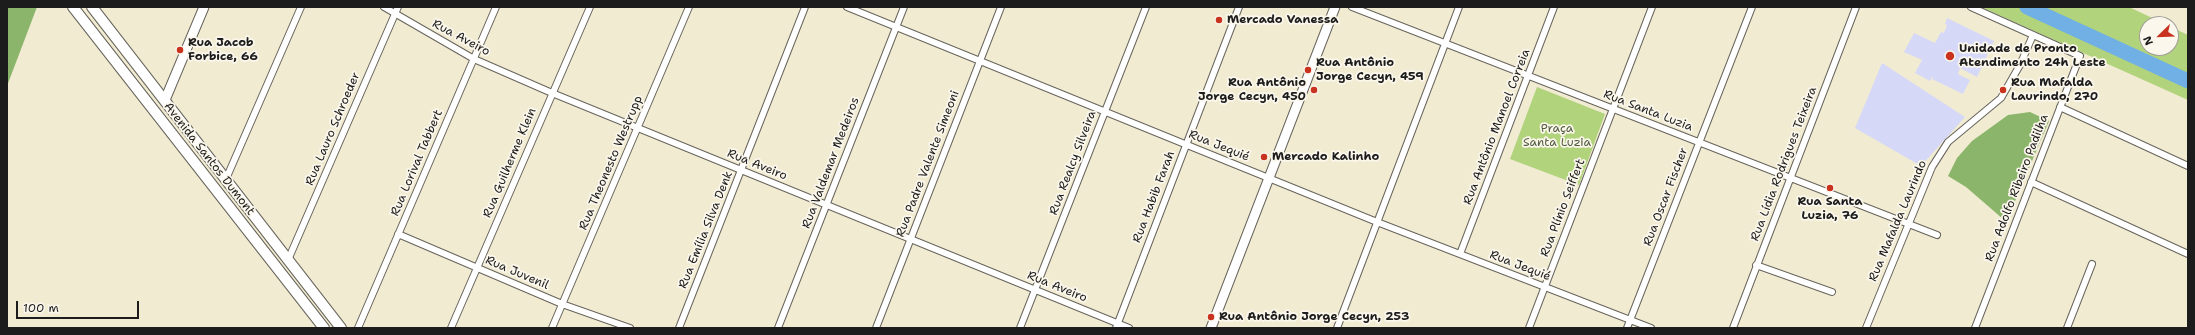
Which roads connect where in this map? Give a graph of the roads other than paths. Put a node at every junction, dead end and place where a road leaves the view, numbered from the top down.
1 (73, 7) edge
2 (92, 7) edge
3 (204, 7) edge
4 (301, 7) edge
5 (384, 7) edge
6 (398, 7) edge
7 (496, 7) edge
8 (590, 7) edge
9 (689, 7) edge
10 (805, 7) edge
11 (847, 7) edge
12 (904, 7) edge
13 (1001, 7) edge
14 (1146, 7) edge
15 (1239, 7) edge
16 (1335, 7) edge
17 (1352, 7) edge
18 (1459, 7) edge
19 (1554, 7) edge
20 (1652, 7) edge
21 (1752, 7) edge
22 (1856, 7) edge
23 (1971, 7) edge
24 (395, 14) junction
25 (104, 22) junction
26 (896, 27) junction
27 (91, 30) junction
28 (2033, 35) junction
29 (1444, 44) junction
30 (474, 59) junction
31 (980, 61) junction
32 (1528, 76) junction
33 (552, 93) junction
34 (165, 100) junction
35 (2060, 107) junction
36 (1613, 109) junction
37 (1105, 112) junction
38 (638, 128) junction
39 (1699, 143) junction
40 (1186, 145) junction
41 (202, 148) junction
42 (191, 158) junction
43 (2188, 166) edge
44 (741, 170) junction
45 (1269, 178) junction
46 (1790, 178) junction
47 (226, 179) junction
48 (2031, 182) junction
49 (826, 205) junction
50 (1377, 222) junction
51 (1907, 224) junction
52 (398, 234) junction
53 (1937, 235) dead end
54 (910, 239) junction
55 (1460, 254) junction
56 (2188, 254) edge
57 (288, 260) junction
58 (2092, 264) dead end
59 (1756, 265) junction
60 (477, 268) junction
61 (1545, 287) junction
62 (1035, 290) junction
63 (1832, 292) dead end
64 (562, 304) junction
65 (1630, 320) junction
66 (1116, 326) edge
67 (324, 328) edge
68 (341, 328) edge
69 (358, 328) edge
70 (451, 328) edge
71 (552, 328) edge
72 (630, 328) edge
73 (679, 328) edge
74 (778, 328) edge
75 (876, 328) edge
76 (1020, 328) edge
77 (1129, 328) edge
78 (1211, 328) edge
79 (1337, 328) edge
80 (1529, 328) edge
81 (1627, 328) edge
82 (1652, 328) edge
83 (1732, 328) edge
84 (1866, 328) edge
85 (1975, 328) edge
86 (2067, 328) edge

1 - 27 main road, Avenida Santos Dumont
2 - 25 main road, Avenida Santos Dumont
3 - 34 street
4 - 47 street
5 - 24 street, Rua Aveiro
6 - 24 street, Rua Lauro Schroeder
7 - 30 street, Rua Lorival Tabbert
8 - 33 street, Rua Guilherme Klein
9 - 38 street, Rua Theonesto Westrupp
10 - 44 street, Rua Emília Silva Denk
11 - 26 street, Rua Jequié
12 - 26 street, Rua Valdemar Medeiros
13 - 31 street, Rua Padre Valente Simeoni
14 - 37 street, Rua Realcy Silveira
15 - 40 street, Rua Habib Farah
16 - 45 street
17 - 29 street, Rua Santa Luzia
18 - 29 street
19 - 32 street, Rua Antônio Manoel Correia
20 - 36 street, Rua Plínio Seiffert
21 - 39 street, Rua Oscar Fischer
22 - 46 street, Rua Lídia Rodrigues Teixeira
23 - 28 street
24 - 30 street, Rua Aveiro
24 - 57 street, Rua Lauro Schroeder
25 - 27 main road
25 - 34 main road, Avenida Santos Dumont
26 - 31 street, Rua Jequié
26 - 49 street, Rua Valdemar Medeiros
27 - 42 main road, Avenida Santos Dumont
28 - 35 street, Rua Adolfo Ribeiro Padilha
28 - 51 street, Rua Mafalda Laurindo
29 - 32 street, Rua Santa Luzia
29 - 50 street
30 - 33 street, Rua Aveiro
30 - 52 street, Rua Lorival Tabbert
31 - 37 street, Rua Jequié
31 - 54 street, Rua Padre Valente Simeoni
32 - 36 street, Rua Santa Luzia
32 - 55 street, Rua Antônio Manoel Correia
33 - 38 street, Rua Aveiro
33 - 60 street, Rua Guilherme Klein
34 - 41 main road, Avenida Santos Dumont
35 - 43 street
35 - 48 street, Rua Adolfo Ribeiro Padilha
36 - 39 street, Rua Santa Luzia
36 - 61 street, Rua Plínio Seiffert
37 - 40 street, Rua Jequié
37 - 62 street, Rua Realcy Silveira
38 - 44 street, Rua Aveiro
38 - 64 street, Rua Theonesto Westrupp
39 - 46 street, Rua Santa Luzia
39 - 65 street, Rua Oscar Fischer
40 - 45 street, Rua Jequié
40 - 66 street, Rua Habib Farah
41 - 42 main road
41 - 47 main road, Avenida Santos Dumont
42 - 67 main road, Avenida Santos Dumont
44 - 49 street, Rua Aveiro
44 - 73 street, Rua Emília Silva Denk
45 - 50 street, Rua Jequié
45 - 78 street
46 - 51 street, Rua Santa Luzia
46 - 59 street, Rua Lídia Rodrigues Teixeira
47 - 57 main road, Avenida Santos Dumont
48 - 56 street
48 - 85 street, Rua Adolfo Ribeiro Padilha
49 - 54 street, Rua Aveiro
49 - 74 street, Rua Valdemar Medeiros
50 - 55 street, Rua Jequié
50 - 79 street
51 - 53 street, Rua Santa Luzia
51 - 84 street, Rua Mafalda Laurindo
52 - 60 street, Rua Juvenil
52 - 69 street, Rua Lorival Tabbert
54 - 62 street, Rua Aveiro
54 - 75 street, Rua Padre Valente Simeoni
55 - 61 street, Rua Jequié
57 - 68 main road, Avenida Santos Dumont
58 - 86 street
59 - 63 street
59 - 83 street, Rua Lídia Rodrigues Teixeira
60 - 64 street, Rua Juvenil
60 - 70 street, Rua Guilherme Klein
61 - 65 street, Rua Jequié
61 - 80 street, Rua Plínio Seiffert
62 - 66 street, Rua Aveiro
62 - 76 street, Rua Realcy Silveira
64 - 71 street, Rua Theonesto Westrupp
64 - 72 street, Rua Juvenil
65 - 81 street, Rua Oscar Fischer
65 - 82 street, Rua Jequié
66 - 77 street, Rua Aveiro

